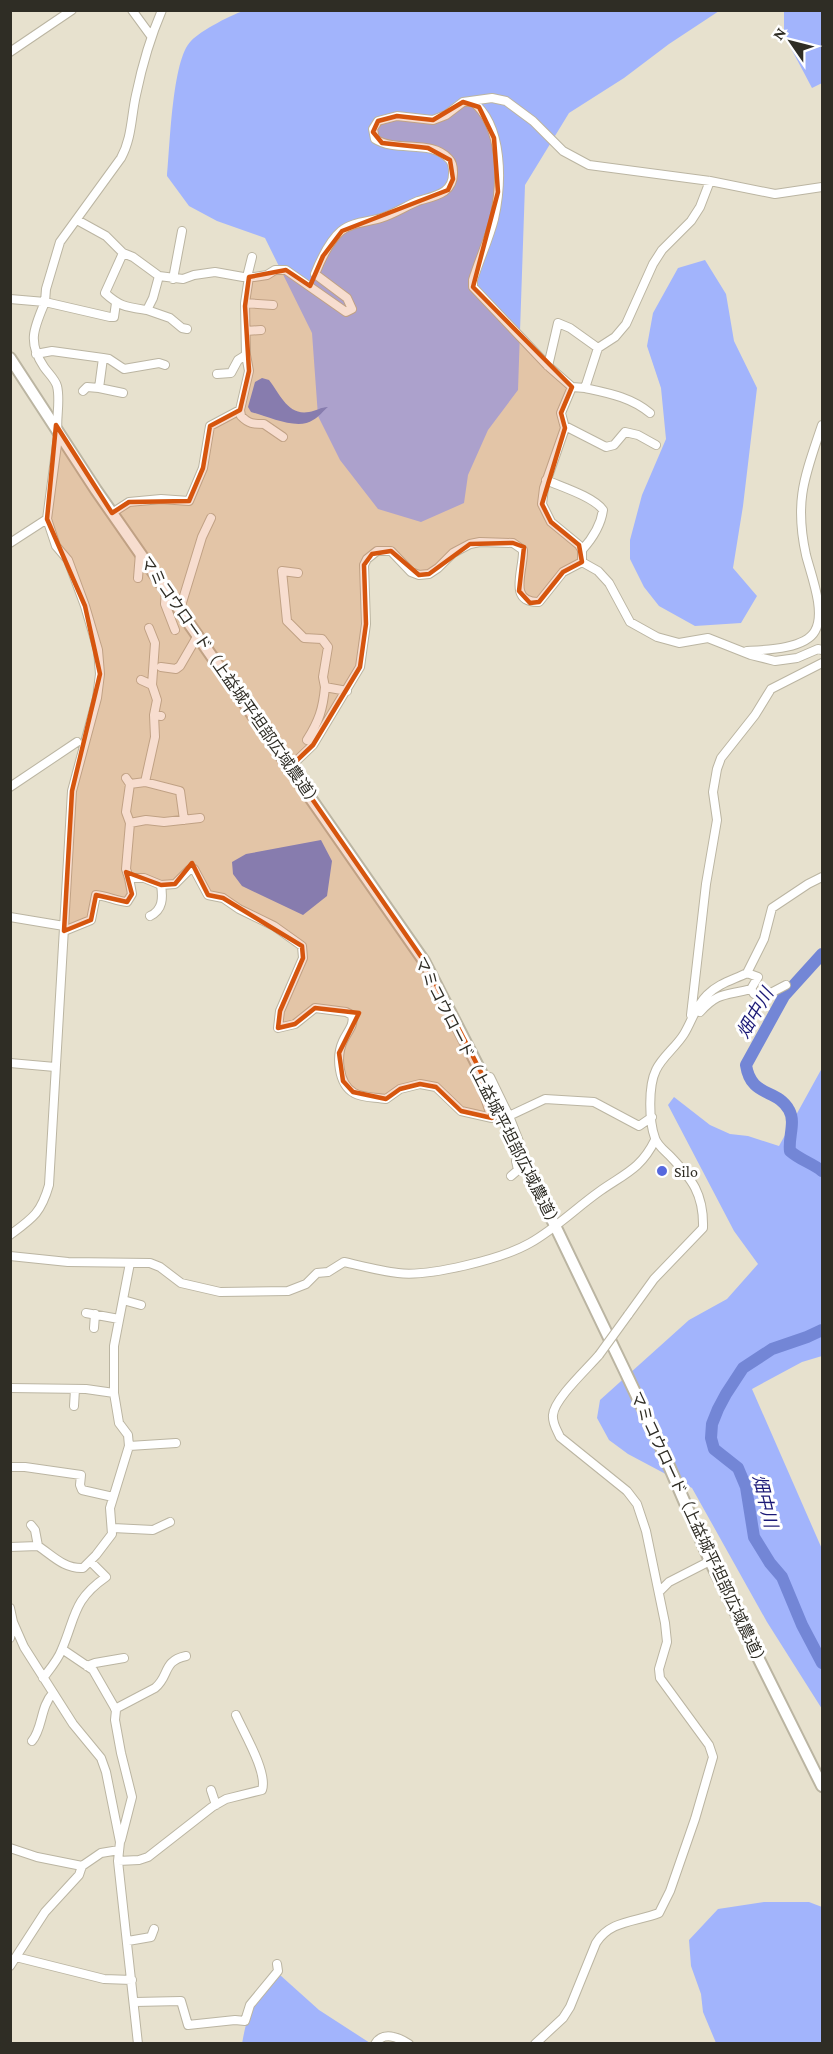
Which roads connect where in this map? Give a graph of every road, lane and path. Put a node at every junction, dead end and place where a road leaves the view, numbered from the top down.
1 (72, 10) edge
2 (132, 10) edge
3 (162, 10) edge
4 (151, 36) junction
5 (10, 52) edge
6 (472, 101) junction
7 (710, 180) junction
8 (822, 187) edge
9 (77, 220) junction
10 (182, 231) dead end
11 (123, 253) junction
12 (252, 257) dead end
13 (159, 276) junction
14 (248, 277) junction
15 (173, 279) junction
16 (10, 299) edge
17 (45, 302) junction
18 (116, 303) junction
19 (245, 303) junction
20 (273, 305) dead end
21 (147, 310) junction
22 (187, 329) dead end
23 (261, 330) dead end
24 (246, 331) junction
25 (598, 348) junction
26 (36, 354) junction
27 (246, 355) junction
28 (10, 358) edge
29 (103, 358) junction
30 (165, 365) dead end
31 (548, 366) junction
32 (217, 374) dead end
33 (572, 387) junction
34 (99, 388) junction
35 (585, 388) junction
36 (83, 391) dead end
37 (123, 393) dead end
38 (240, 410) junction
39 (650, 413) dead end
40 (56, 425) junction
41 (822, 425) edge
42 (565, 426) junction
43 (283, 437) dead end
44 (656, 445) dead end
45 (546, 480) junction
46 (112, 513) junction
47 (211, 518) dead end
48 (47, 519) junction
49 (10, 543) edge
50 (582, 550) junction
51 (140, 553) junction
52 (582, 562) junction
53 (298, 573) dead end
54 (138, 578) dead end
55 (166, 589) junction
56 (180, 609) junction
57 (149, 628) dead end
58 (175, 630) dead end
59 (198, 635) junction
60 (822, 650) edge
61 (743, 652) junction
62 (822, 663) edge
63 (161, 667) dead end
64 (141, 680) dead end
65 (152, 684) junction
66 (324, 687) junction
67 (347, 691) junction
68 (307, 740) dead end
69 (77, 742) dead end
70 (290, 767) junction
71 (145, 782) junction
72 (10, 787) edge
73 (200, 818) dead end
74 (184, 820) junction
75 (130, 824) junction
76 (822, 877) edge
77 (129, 878) junction
78 (161, 885) junction
79 (150, 916) dead end
80 (10, 917) edge
81 (64, 928) junction
82 (747, 973) junction
83 (786, 985) dead end
84 (752, 989) junction
85 (691, 1017) junction
86 (10, 1063) edge
87 (55, 1067) junction
88 (483, 1078) junction
89 (509, 1116) junction
90 (652, 1117) junction
91 (655, 1140) junction
92 (520, 1154) junction
93 (511, 1176) dead end
94 (555, 1226) junction
95 (10, 1235) edge
96 (10, 1256) edge
97 (130, 1263) junction
98 (123, 1300) junction
99 (141, 1305) dead end
100 (86, 1313) dead end
101 (95, 1314) junction
102 (119, 1319) junction
103 (94, 1328) dead end
104 (10, 1388) edge
105 (75, 1389) junction
106 (114, 1393) junction
107 (74, 1406) dead end
108 (176, 1443) dead end
109 (129, 1446) junction
110 (10, 1467) edge
111 (113, 1497) junction
112 (170, 1522) dead end
113 (31, 1525) dead end
114 (113, 1528) junction
115 (10, 1546) edge
116 (38, 1546) junction
117 (90, 1561) junction
118 (710, 1561) junction
119 (659, 1592) junction
120 (10, 1608) edge
121 (13, 1622) junction
122 (10, 1638) edge
123 (62, 1649) junction
124 (186, 1656) dead end
125 (124, 1658) dead end
126 (87, 1666) junction
127 (43, 1678) junction
128 (53, 1693) junction
129 (115, 1709) junction
130 (236, 1716) dead end
131 (32, 1741) dead end
132 (822, 1786) edge
133 (211, 1790) dead end
134 (216, 1805) junction
135 (120, 1846) junction
136 (10, 1848) edge
137 (118, 1861) junction
138 (82, 1866) junction
139 (154, 1929) dead end
140 (128, 1941) junction
141 (16, 1957) junction
142 (277, 1964) dead end
143 (10, 1966) edge
144 (132, 1980) junction
145 (135, 2002) junction
146 (138, 2043) edge
147 (375, 2043) edge
148 (409, 2043) edge
149 (535, 2043) edge

1 - 5 street
2 - 4 street
3 - 4 street
4 - 9 street
6 - 7 street
6 - 14 street
6 - 31 street
7 - 8 street
7 - 25 street
9 - 11 street
9 - 17 street
10 - 15 street
11 - 13 street
11 - 18 street
12 - 14 street
13 - 15 street
13 - 21 street
14 - 15 street
14 - 19 street
16 - 17 street
17 - 18 street
17 - 26 street
18 - 21 street
19 - 20 street
19 - 24 street
21 - 22 street
23 - 24 street
24 - 27 street
25 - 31 street
25 - 35 street
26 - 29 street
26 - 40 street
27 - 32 street
27 - 38 street
28 - 40 street, マミコウロード（上益城平坦部広域農道）
29 - 30 street
29 - 34 street
31 - 33 street
33 - 35 street
33 - 42 street
34 - 36 street
34 - 37 street
35 - 39 street
38 - 43 street
38 - 46 street
40 - 46 street, マミコウロード（上益城平坦部広域農道）
40 - 48 street
41 - 61 street
42 - 44 street
42 - 45 street
45 - 50 street
45 - 50 street
46 - 51 street, マミコウロード（上益城平坦部広域農道）
47 - 56 street
48 - 49 street
48 - 81 street
50 - 52 street
51 - 54 street
51 - 55 street, マミコウロード（上益城平坦部広域農道）
52 - 61 street
52 - 67 street
53 - 66 street
55 - 56 street, マミコウロード（上益城平坦部広域農道）
55 - 58 street
56 - 59 street, マミコウロード（上益城平坦部広域農道）
57 - 65 street
59 - 63 street
59 - 70 street, マミコウロード（上益城平坦部広域農道）
60 - 61 street
62 - 85 street
64 - 65 street
65 - 71 street
66 - 67 street
66 - 68 street
67 - 70 street
69 - 72 street
70 - 88 street, マミコウロード（上益城平坦部広域農道）
71 - 74 street
71 - 75 street
73 - 74 street
74 - 75 street
75 - 77 street
76 - 82 street
77 - 78 street
77 - 81 street
78 - 79 street
78 - 88 street
80 - 81 street
81 - 87 street
82 - 84 street
82 - 85 street
83 - 84 street
84 - 85 street
85 - 90 street
86 - 87 street
87 - 95 street
88 - 89 street
88 - 92 street, マミコウロード（上益城平坦部広域農道）
89 - 90 street
89 - 92 street
90 - 91 street
91 - 94 street
91 - 119 street, bridge
92 - 93 street
92 - 94 street, マミコウロード（上益城平坦部広域農道）
94 - 97 street
94 - 118 street, マミコウロード（上益城平坦部広域農道）
96 - 97 street
97 - 98 street
98 - 99 street
98 - 102 street
100 - 101 street
101 - 102 street
101 - 103 street
102 - 106 street
104 - 105 street
105 - 106 street
105 - 107 street
106 - 109 street
108 - 109 street
109 - 111 street
110 - 111 street
111 - 114 street
112 - 114 street
113 - 116 street
114 - 117 street
115 - 116 street
116 - 117 street
117 - 123 street
118 - 119 street
118 - 132 street, マミコウロード（上益城平坦部広域農道）
119 - 149 street
120 - 121 street
121 - 122 street
121 - 127 street
123 - 126 street
123 - 127 street
124 - 129 street
125 - 126 street
126 - 129 street
127 - 128 street
128 - 131 street
128 - 135 street
129 - 135 street
130 - 134 street
133 - 134 street
134 - 137 street
135 - 137 street
135 - 138 street
136 - 138 street
137 - 140 street
138 - 141 street
139 - 140 street
140 - 144 street
141 - 143 street
141 - 144 street
142 - 145 street
144 - 145 street
145 - 146 street
147 - 148 street

